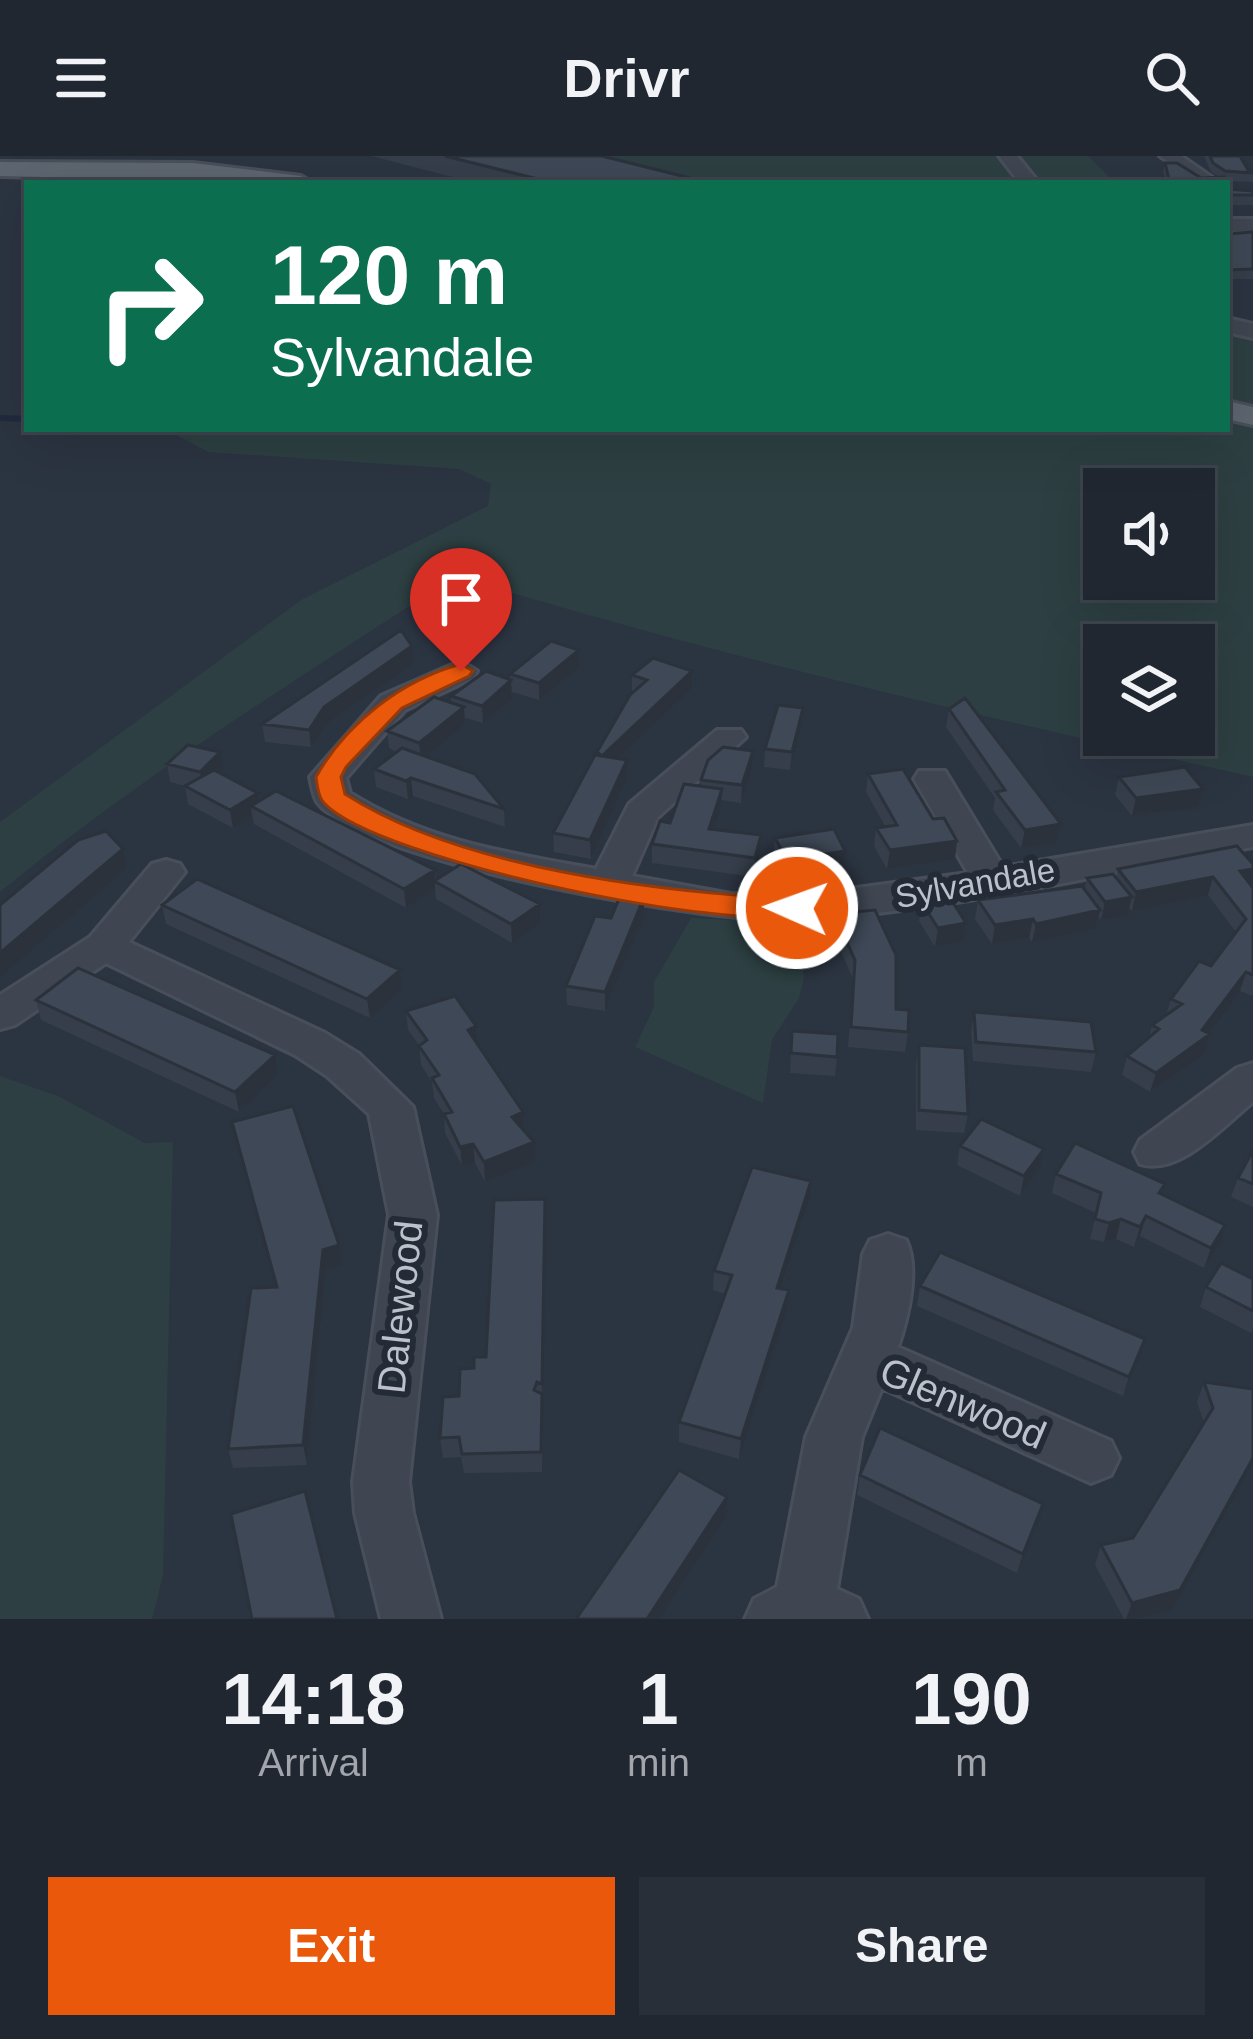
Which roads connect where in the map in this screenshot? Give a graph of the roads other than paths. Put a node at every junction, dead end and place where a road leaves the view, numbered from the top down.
1 (1008, 156) edge
2 (1168, 156) edge
3 (0, 169) edge
4 (276, 180) edge
5 (1028, 180) edge
6 (1210, 180) edge
7 (461, 671) dead end
8 (729, 737) dead end
9 (932, 779) dead end
10 (1253, 836) edge
11 (166, 872) dead end
12 (991, 879) junction
13 (609, 883) junction
14 (104, 946) junction
15 (0, 1016) edge
16 (1253, 1079) edge
17 (1156, 1151) dead end
18 (887, 1254) dead end
19 (868, 1358) junction
20 (1091, 1458) dead end
21 (806, 1614) edge
22 (411, 1619) edge

1 - 5 street
2 - 6 street
3 - 4 main road
7 - 13 street, Sylvandale
8 - 13 street
9 - 12 street
10 - 12 street, Sylvandale
11 - 14 street
12 - 13 street, Sylvandale
14 - 15 street
14 - 22 street, Dalewood
16 - 17 street
18 - 19 street
19 - 20 street, Glenwood
19 - 21 street, Glenwood

